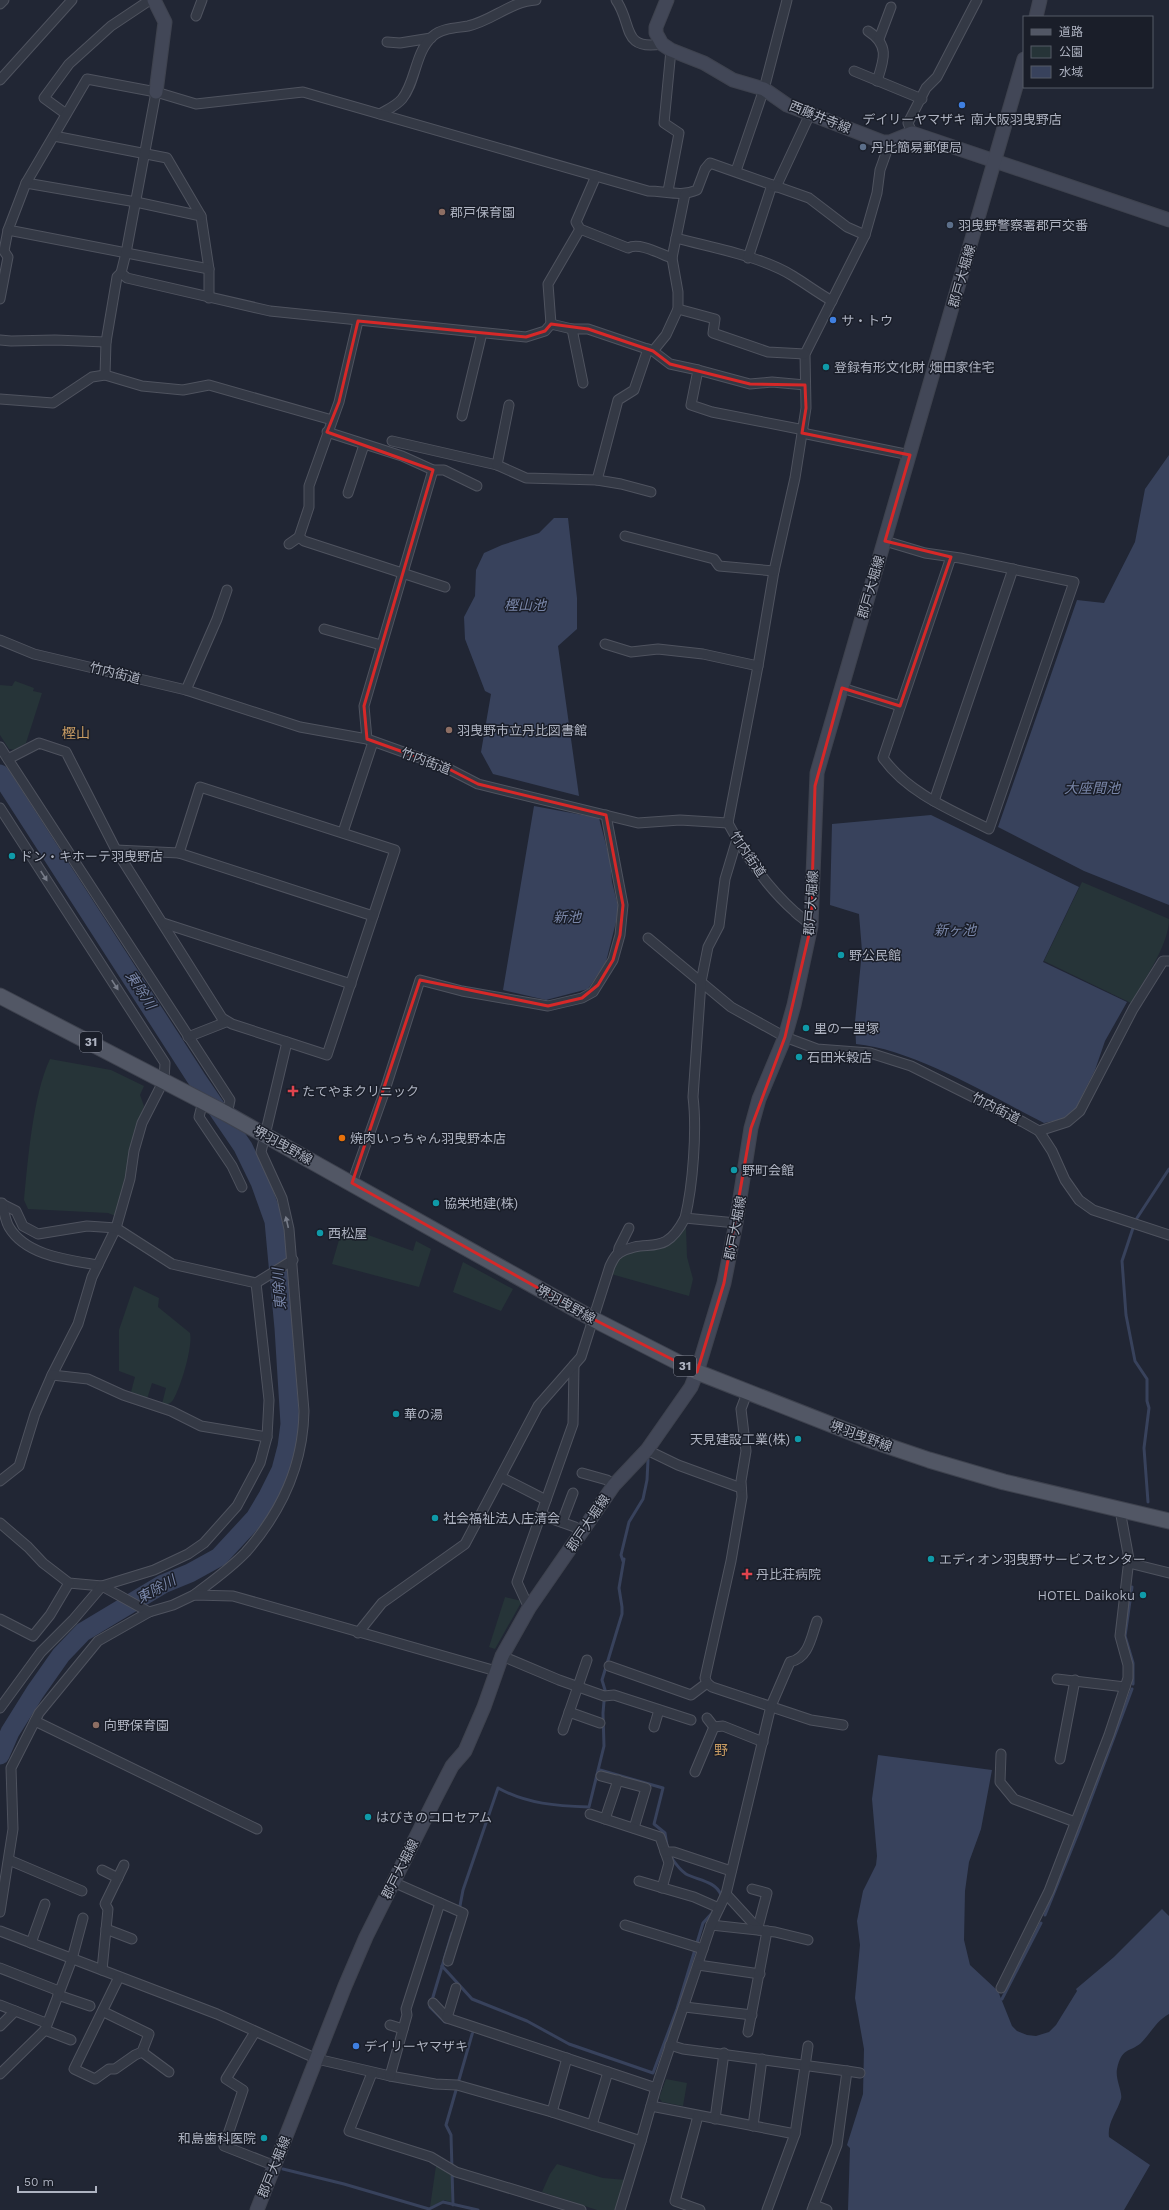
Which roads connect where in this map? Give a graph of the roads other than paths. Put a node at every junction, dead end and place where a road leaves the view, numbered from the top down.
1 (4, 0) edge
2 (72, 0) edge
3 (150, 0) edge
4 (154, 0) edge
5 (202, 0) edge
6 (536, 0) edge
7 (616, 0) edge
8 (667, 0) edge
9 (787, 0) edge
10 (977, 0) edge
11 (1040, 0) edge
12 (0, 4) edge
13 (891, 7) dead end
14 (196, 16) dead end
15 (1036, 16) edge
16 (868, 31) dead end
17 (431, 38) junction
18 (879, 40) junction
19 (387, 42) dead end
20 (667, 47) junction
21 (1023, 63) edge
22 (854, 71) dead end
23 (0, 80) edge
24 (877, 81) junction
25 (764, 89) junction
26 (156, 92) junction
27 (922, 99) junction
28 (66, 114) junction
29 (380, 114) junction
30 (810, 114) junction
31 (912, 133) junction
32 (54, 136) junction
33 (890, 142) junction
34 (145, 154) junction
35 (995, 162) junction
36 (736, 171) junction
37 (596, 176) junction
38 (26, 182) junction
39 (774, 186) junction
40 (668, 191) junction
41 (685, 194) junction
42 (136, 202) junction
43 (201, 216) junction
44 (1169, 220) edge
45 (8, 230) junction
46 (580, 230) junction
47 (865, 236) junction
48 (676, 238) junction
49 (126, 253) junction
50 (672, 258) junction
51 (748, 258) junction
52 (209, 269) junction
53 (121, 272) junction
54 (209, 298) junction
55 (0, 299) edge
56 (832, 301) junction
57 (678, 308) junction
58 (358, 321) junction
59 (551, 324) junction
60 (572, 329) junction
61 (482, 333) junction
62 (0, 340) edge
63 (106, 342) junction
64 (650, 350) junction
65 (806, 354) junction
66 (698, 370) junction
67 (105, 375) junction
68 (583, 383) dead end
69 (805, 385) junction
70 (0, 399) edge
71 (510, 405) dead end
72 (462, 416) dead end
73 (332, 420) junction
74 (802, 431) junction
75 (328, 432) junction
76 (392, 441) dead end
77 (364, 445) junction
78 (910, 455) junction
79 (497, 465) junction
80 (433, 470) junction
81 (597, 480) junction
82 (477, 486) dead end
83 (651, 492) dead end
84 (348, 493) dead end
85 (625, 536) dead end
86 (299, 537) junction
87 (885, 541) junction
88 (289, 544) dead end
89 (951, 557) junction
90 (1013, 569) junction
91 (774, 571) junction
92 (401, 574) junction
93 (445, 587) dead end
94 (226, 590) dead end
95 (324, 629) dead end
96 (0, 640) edge
97 (605, 644) dead end
98 (381, 645) junction
99 (758, 666) junction
100 (842, 688) junction
101 (186, 690) junction
102 (900, 706) junction
103 (370, 740) junction
104 (0, 747) edge
105 (8, 759) junction
106 (934, 801) junction
107 (0, 808) edge
108 (606, 815) junction
109 (728, 823) junction
110 (343, 832) junction
111 (737, 840) junction
112 (116, 850) junction
113 (179, 853) junction
114 (373, 916) junction
115 (163, 923) junction
116 (811, 926) junction
117 (648, 938) dead end
118 (1169, 961) edge
119 (701, 982) junction
120 (351, 984) junction
121 (0, 996) edge
122 (226, 1022) junction
123 (188, 1037) junction
124 (785, 1037) junction
125 (287, 1042) junction
126 (164, 1080) junction
127 (201, 1106) junction
128 (232, 1112) junction
129 (1039, 1131) junction
130 (265, 1134) junction
131 (352, 1183) junction
132 (242, 1187) dead end
133 (1, 1203) edge
134 (685, 1218) junction
135 (736, 1223) junction
136 (116, 1228) junction
137 (629, 1228) dead end
138 (1169, 1235) edge
139 (618, 1254) junction
140 (293, 1260) junction
141 (98, 1265) junction
142 (256, 1283) junction
143 (593, 1319) junction
144 (574, 1366) junction
145 (698, 1372) junction
146 (52, 1375) junction
147 (747, 1393) junction
148 (267, 1437) junction
149 (647, 1450) junction
150 (582, 1473) dead end
151 (501, 1477) junction
152 (0, 1482) edge
153 (614, 1485) junction
154 (741, 1488) junction
155 (573, 1493) dead end
156 (546, 1500) junction
157 (1120, 1510) junction
158 (541, 1514) junction
159 (1169, 1521) edge
160 (562, 1522) junction
161 (0, 1523) edge
162 (582, 1533) junction
163 (1129, 1563) junction
164 (1169, 1573) edge
165 (69, 1583) junction
166 (102, 1586) junction
167 (194, 1595) junction
168 (529, 1608) junction
169 (149, 1612) junction
170 (0, 1619) edge
171 (816, 1621) dead end
172 (358, 1633) junction
173 (502, 1656) junction
174 (587, 1660) dead end
175 (609, 1666) dead end
176 (496, 1671) junction
177 (1057, 1679) dead end
178 (1075, 1680) junction
179 (707, 1683) junction
180 (578, 1686) junction
181 (1125, 1687) junction
182 (771, 1706) junction
183 (0, 1708) edge
184 (659, 1710) junction
185 (569, 1712) junction
186 (707, 1718) dead end
187 (691, 1720) dead end
188 (35, 1721) junction
189 (600, 1722) dead end
190 (843, 1725) dead end
191 (654, 1727) dead end
192 (714, 1727) junction
193 (563, 1730) dead end
194 (762, 1742) junction
195 (1001, 1754) dead end
196 (1060, 1759) dead end
197 (695, 1772) dead end
198 (601, 1776) dead end
199 (618, 1780) junction
200 (590, 1814) dead end
201 (605, 1819) junction
202 (1075, 1822) junction
203 (634, 1828) junction
204 (257, 1829) dead end
205 (665, 1852) junction
206 (9, 1860) junction
207 (124, 1865) dead end
208 (102, 1870) dead end
209 (731, 1871) junction
210 (118, 1878) junction
211 (639, 1881) dead end
212 (393, 1882) junction
213 (662, 1888) junction
214 (752, 1889) dead end
215 (82, 1891) dead end
216 (726, 1894) junction
217 (440, 1903) junction
218 (45, 1904) dead end
219 (719, 1908) junction
220 (0, 1912) edge
221 (83, 1918) dead end
222 (652, 1922) dead end
223 (625, 1925) dead end
224 (711, 1925) junction
225 (106, 1929) junction
226 (0, 1930) edge
227 (762, 1930) junction
228 (650, 1932) junction
229 (132, 1939) dead end
230 (808, 1940) dead end
231 (31, 1943) junction
232 (703, 1949) junction
233 (72, 1959) junction
234 (448, 1961) dead end
235 (698, 1966) junction
236 (0, 1968) edge
237 (102, 1970) junction
238 (760, 1974) junction
239 (120, 1977) junction
240 (456, 1988) dead end
241 (1001, 1988) dead end
242 (58, 1993) junction
243 (433, 2003) dead end
244 (0, 2005) edge
245 (90, 2006) dead end
246 (685, 2007) junction
247 (15, 2011) junction
248 (104, 2012) junction
249 (752, 2015) junction
250 (447, 2018) junction
251 (390, 2025) dead end
252 (0, 2026) edge
253 (46, 2027) junction
254 (403, 2029) junction
255 (255, 2032) junction
256 (748, 2032) dead end
257 (71, 2040) dead end
258 (670, 2046) junction
259 (808, 2046) dead end
260 (142, 2052) junction
261 (724, 2053) junction
262 (567, 2058) junction
263 (317, 2059) junction
264 (762, 2059) junction
265 (805, 2066) junction
266 (169, 2072) dead end
267 (372, 2072) junction
268 (608, 2072) junction
269 (847, 2072) junction
270 (0, 2073) edge
271 (860, 2073) dead end
272 (390, 2076) junction
273 (656, 2088) junction
274 (651, 2106) junction
275 (552, 2112) junction
276 (698, 2116) junction
277 (715, 2119) junction
278 (592, 2125) junction
279 (754, 2126) junction
280 (795, 2134) junction
281 (641, 2141) junction
282 (275, 2166) junction
283 (813, 2208) edge
284 (257, 2210) edge
285 (581, 2210) edge
286 (620, 2210) edge
287 (700, 2210) edge
288 (767, 2210) edge
289 (827, 2210) edge

1 - 12 street
2 - 23 street
3 - 28 street
4 - 26 main road
5 - 14 street
6 - 17 street
7 - 20 street
8 - 20 main road
9 - 25 street
10 - 27 street
11 - 15 main road
13 - 18 street
16 - 18 street
17 - 19 street
17 - 29 street
18 - 24 street
20 - 25 main road, 西藤井寺線
20 - 40 street
21 - 35 main road
22 - 24 street
24 - 27 street
25 - 30 main road, 西藤井寺線
25 - 36 street
26 - 28 street
26 - 29 street
26 - 34 street
27 - 31 street
28 - 32 street
29 - 37 street
30 - 33 main road, 西藤井寺線
30 - 39 street
31 - 33 main road
31 - 35 main road
32 - 34 street
32 - 38 street
33 - 47 street
34 - 42 street
34 - 43 street
35 - 44 main road
35 - 78 main road, 郡戸大堀線
36 - 39 street
36 - 41 street
37 - 40 street
37 - 46 street
38 - 42 street
38 - 45 street
39 - 47 street
39 - 51 street
40 - 41 street
41 - 48 street
42 - 43 street
42 - 49 street
43 - 52 street
45 - 49 street
45 - 55 street
46 - 50 street
46 - 59 street
47 - 56 street
48 - 50 street
48 - 51 street
49 - 52 street
49 - 53 street
50 - 57 street
51 - 56 street
52 - 54 street
53 - 54 street
53 - 63 street
54 - 58 street
56 - 65 street
57 - 64 street
57 - 65 street
58 - 61 street
58 - 73 street
59 - 60 street
59 - 61 street
60 - 64 street
60 - 68 street
61 - 72 street
62 - 63 street
63 - 67 street
64 - 66 street
64 - 81 street
65 - 69 street
66 - 69 street
66 - 74 street
67 - 70 street
67 - 73 street
69 - 74 street
71 - 79 street
73 - 75 street
74 - 78 street
74 - 91 street
75 - 77 street
75 - 86 street
76 - 79 street
77 - 80 street
77 - 84 street
78 - 87 main road, 郡戸大堀線
79 - 81 street
80 - 82 street
80 - 92 street
81 - 83 street
85 - 91 street
86 - 88 street
86 - 92 street
87 - 89 street
87 - 100 main road, 郡戸大堀線
89 - 90 street
89 - 102 street
90 - 106 street
90 - 106 street
91 - 99 street
92 - 93 street
92 - 98 street
94 - 101 street
95 - 98 street
96 - 101 street, 竹内街道
97 - 99 street
98 - 103 street
99 - 109 street
100 - 102 street
100 - 116 main road, 郡戸大堀線
101 - 103 street, 竹内街道
102 - 106 street
103 - 108 street, 竹内街道
103 - 110 street
104 - 105 street
105 - 112 street
105 - 123 street
107 -> 126 street
108 - 109 street, 竹内街道
108 - 131 street
109 - 111 street, 竹内街道
110 - 113 street
110 - 114 street
111 - 116 street, 竹内街道
111 - 119 street
112 - 113 street
112 - 115 street
113 - 114 street
114 - 120 street
115 - 120 street
115 - 122 street
116 - 124 main road, 郡戸大堀線
117 - 119 street, 竹内街道
118 - 129 street
119 - 124 street, 竹内街道
119 - 134 street
120 - 125 street
121 - 126 main road, 堺羽曳野線 / 31
122 - 123 street
122 - 125 street
123 - 128 street
124 - 129 street, 竹内街道
124 - 135 main road, 郡戸大堀線
125 - 130 street
126 - 127 main road, 堺羽曳野線 / 31
126 - 136 street
127 - 128 main road, 堺羽曳野線 / 31
127 - 132 street
128 - 130 main road, 堺羽曳野線 / 31
129 - 138 street
130 - 131 main road, 堺羽曳野線 / 31
140 -> 130 street
131 - 143 main road, 堺羽曳野線 / 31
133 - 136 street
133 - 141 street
134 - 135 street
134 - 139 street
135 - 145 main road, 郡戸大堀線
136 - 141 street
136 - 142 street
137 - 139 street
139 - 143 street
140 - 142 street
140 - 167 street
141 - 146 street
142 - 148 street
143 - 144 street
143 - 145 main road, 堺羽曳野線 / 31
144 - 151 street
144 - 156 street
145 - 147 main road, 堺羽曳野線 / 31
145 - 149 main road, 郡戸大堀線
146 - 148 street
146 - 152 street
147 - 154 street
147 - 157 main road, 堺羽曳野線 / 31
148 - 166 street
149 - 153 main road, 郡戸大堀線
149 - 154 street
150 - 153 street
151 - 156 street
151 - 172 street
153 - 162 main road, 郡戸大堀線
154 - 179 street
155 - 160 street
156 - 158 street
157 - 159 main road, 堺羽曳野線 / 31
157 - 163 street
158 - 160 street
158 - 168 street
160 - 162 street
161 - 165 street
162 - 168 main road, 郡戸大堀線
163 - 164 street
163 - 181 street
165 - 166 street
165 - 170 street
166 - 169 street
166 - 183 street
167 - 169 street
167 - 172 street
168 - 173 main road, 郡戸大堀線
169 - 188 street
171 - 182 street
172 - 176 street
173 - 176 main road, 郡戸大堀線
173 - 180 street
174 - 180 street
175 - 179 street
176 - 212 main road, 郡戸大堀線
177 - 178 street
178 - 181 street
178 - 196 street
179 - 182 street
180 - 184 street
180 - 185 street
181 - 202 street
182 - 190 street
182 - 194 street
184 - 187 street
184 - 191 street
185 - 189 street
185 - 193 street
186 - 192 street
188 - 204 street
188 - 206 street
192 - 194 street
192 - 197 street
194 - 209 street
195 - 202 street
198 - 199 street
199 - 201 street
199 - 203 street
200 - 201 street
201 - 203 street
202 - 241 street
203 - 205 street
205 - 209 street
205 - 213 street
206 - 215 street
206 - 220 street
207 - 210 street
208 - 210 street
209 - 216 street
210 - 225 street
211 - 213 street
212 - 217 street
212 - 263 main road, 郡戸大堀線
213 - 219 street
214 - 227 street
216 - 219 street
216 - 227 street
217 - 234 street
217 - 254 street
218 - 231 street
219 - 224 street
221 - 233 street
222 - 228 street
223 - 228 street
224 - 227 street
224 - 232 street
225 - 229 street
225 - 237 street
226 - 231 street
227 - 230 street
227 - 238 street
228 - 232 street
231 - 233 street
232 - 235 street
233 - 237 street
233 - 242 street
235 - 238 street
235 - 246 street
236 - 242 street
237 - 239 street
238 - 249 street
239 - 248 street
239 - 255 street
240 - 250 street
242 - 245 street
242 - 253 street
243 - 250 street
244 - 247 street
246 - 249 street
246 - 258 street
247 - 252 street
247 - 253 street
248 - 260 street
248 - 260 street
249 - 256 street
250 - 262 street
251 - 254 street
253 - 257 street
253 - 270 street
254 - 272 street
255 - 263 street
255 - 282 street
258 - 261 street
258 - 273 street
259 - 265 street
260 - 266 street
261 - 264 street
261 - 277 street
262 - 268 street
262 - 275 street
263 - 267 street
263 - 282 main road, 郡戸大堀線
264 - 265 street
264 - 279 street
265 - 269 street
265 - 280 street
267 - 272 street
267 - 285 street
268 - 273 street
268 - 278 street
269 - 271 street
269 - 283 street
272 - 275 street
273 - 274 street
274 - 276 street
274 - 281 street
275 - 278 street
276 - 277 street
276 - 287 street
277 - 279 street
278 - 281 street
279 - 280 street
280 - 288 street
281 - 286 street
282 - 284 main road, 郡戸大堀線
283 - 289 street

